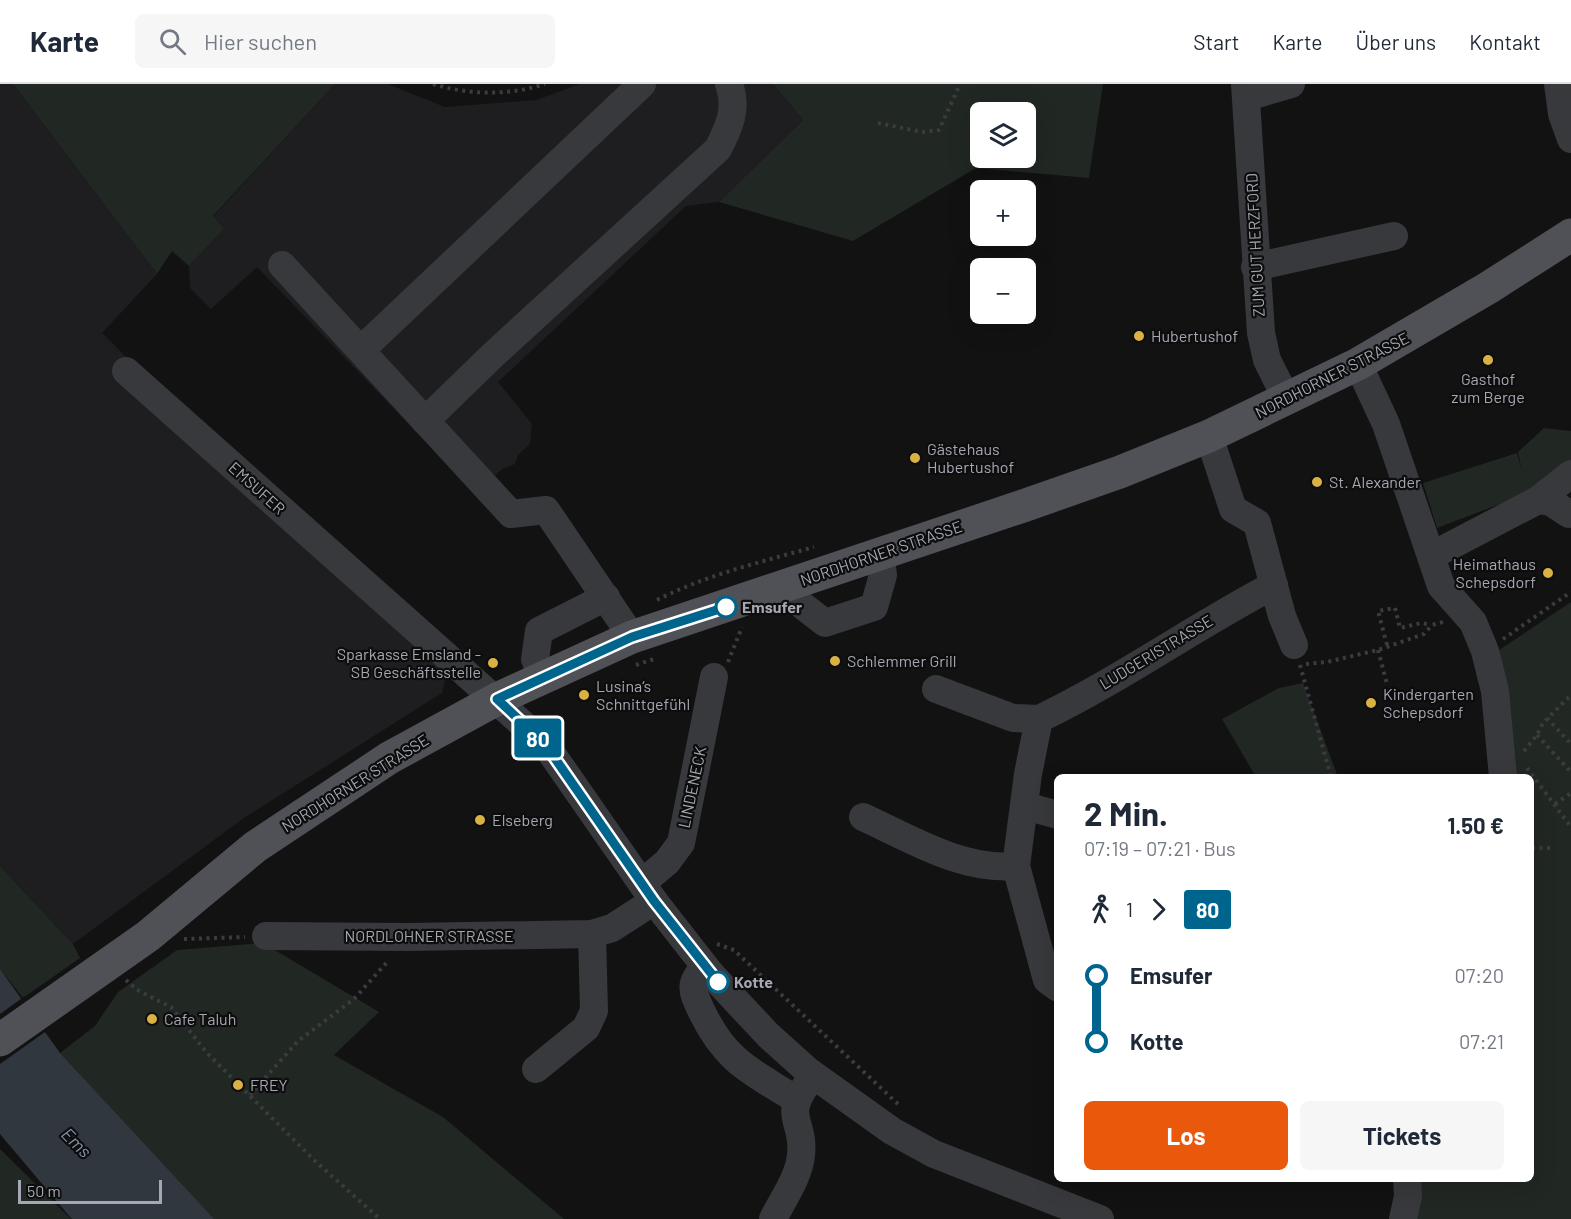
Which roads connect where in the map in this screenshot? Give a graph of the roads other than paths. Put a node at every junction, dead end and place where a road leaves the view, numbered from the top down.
1 (642, 84) edge
2 (729, 84) edge
3 (1291, 84) edge
4 (1558, 84) edge
5 (1246, 91) edge
6 (1571, 139) edge
7 (1571, 235) edge
8 (1394, 236) dead end
9 (282, 265) dead end
10 (1255, 267) junction
11 (361, 350) junction
12 (1358, 364) junction
13 (126, 371) dead end
14 (1287, 400) junction
15 (425, 421) junction
16 (1209, 436) junction
17 (1571, 474) edge
18 (1538, 500) junction
19 (1569, 514) dead end
20 (880, 552) junction
21 (1431, 556) junction
22 (1274, 585) junction
23 (766, 593) junction
24 (606, 597) junction
25 (632, 637) junction
26 (1297, 655) road end
27 (542, 677) junction
28 (714, 677) road end
29 (936, 689) dead end
30 (497, 699) junction
31 (1039, 719) junction
32 (1515, 762) edge
33 (1024, 806) junction
34 (1054, 814) edge
35 (863, 817) dead end
36 (1016, 866) junction
37 (648, 892) junction
38 (592, 934) junction
39 (266, 936) road end
40 (705, 967) junction
41 (1054, 985) edge
42 (0, 1040) edge
43 (536, 1069) dead end
44 (813, 1075) junction
45 (795, 1099) junction
46 (1407, 1182) edge
47 (773, 1219) edge
48 (1100, 1219) edge
49 (1403, 1219) edge

1 - 11 street
2 - 15 street
3 - 5 street
4 - 6 street
5 - 10 street, ZUM GUT HERZFORD
7 - 12 main road, NORDHORNER STRASSE
8 - 10 street
9 - 11 street
10 - 14 street, ZUM GUT HERZFORD
11 - 15 street
12 - 14 main road, NORDHORNER STRASSE
12 - 21 street
13 - 30 street, EMSUFER
14 - 16 main road, NORDHORNER STRASSE
15 - 24 street
16 - 20 main road, NORDHORNER STRASSE
16 - 22 street
17 - 18 street
18 - 19 street
18 - 21 street
20 - 23 main road, NORDHORNER STRASSE
20 - 23 street
21 - 32 street
22 - 26 street
22 - 31 street, LUDGERISTRASSE
23 - 25 main road, NORDHORNER STRASSE
24 - 25 street
24 - 27 street
25 - 27 main road, NORDHORNER STRASSE
27 - 30 main road, NORDHORNER STRASSE
28 - 37 street, LINDENECK
29 - 31 street
30 - 37 street
30 - 42 main road, NORDHORNER STRASSE
31 - 33 street
33 - 34 street
33 - 36 street
35 - 36 street
36 - 41 street
37 - 38 street, NORDLOHNER STRASSE
37 - 40 street
38 - 39 street, NORDLOHNER STRASSE
38 - 43 street
40 - 44 street
40 - 45 street
44 - 45 street
44 - 48 street
45 - 47 street
46 - 49 street

